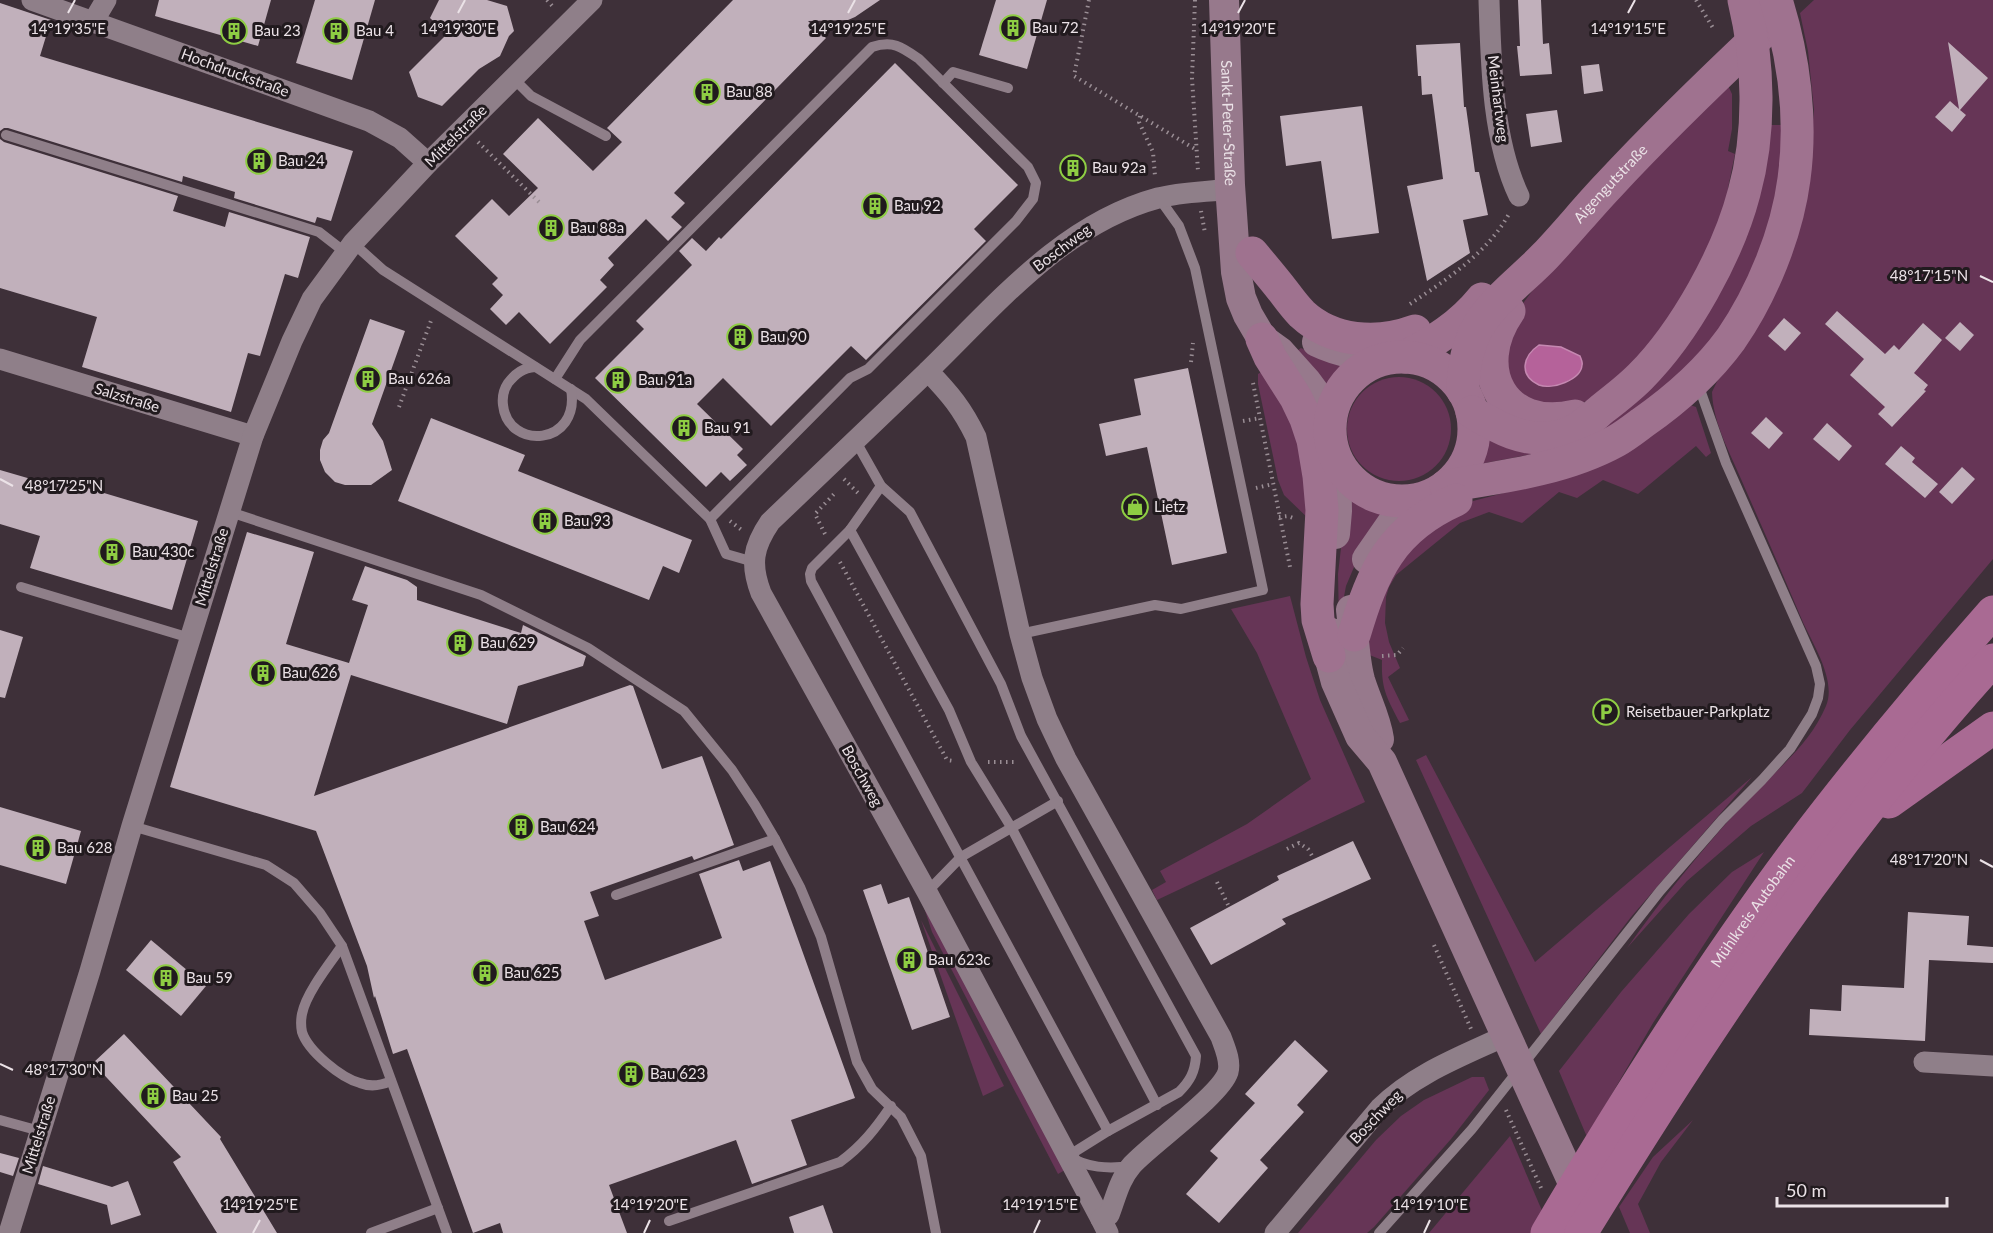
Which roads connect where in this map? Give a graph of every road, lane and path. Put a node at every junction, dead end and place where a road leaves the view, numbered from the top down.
1 (32, 0) edge
2 (106, 0) edge
3 (547, 0) edge
4 (592, 0) edge
5 (1089, 0) edge
6 (1224, 0) edge
7 (1489, 0) edge
8 (1696, 0) edge
9 (1744, 0) edge
10 (1767, 0) edge
11 (1776, 0) edge
12 (1797, 0) edge
13 (555, 8) dead end
14 (93, 22) junction
15 (1713, 28) dead end
16 (513, 78) junction
17 (943, 82) junction
18 (1008, 88) dead end
19 (1140, 116) junction
20 (6, 135) dead end
21 (606, 136) dead end
22 (477, 142) dead end
23 (1196, 150) dead end
24 (428, 163) junction
25 (1157, 191) junction
26 (1519, 196) joint
27 (1232, 199) junction
28 (541, 204) dead end
29 (350, 248) junction
30 (1252, 253) junction
31 (1545, 256) junction
32 (1505, 270) junction
33 (437, 304) junction
34 (1407, 306) dead end
35 (1262, 339) junction
36 (1192, 354) dead end
37 (1397, 358) junction
38 (0, 359) edge
39 (1191, 362) dead end
40 (536, 367) junction
41 (928, 371) junction
42 (1696, 378) junction
43 (555, 379) junction
44 (571, 389) junction
45 (1467, 401) junction
46 (399, 407) dead end
47 (1603, 409) junction
48 (1331, 421) junction
49 (253, 436) junction
50 (855, 441) junction
51 (1336, 456) junction
52 (881, 486) junction
53 (1448, 494) junction
54 (1416, 499) junction
55 (230, 512) junction
56 (710, 519) junction
57 (850, 530) junction
58 (754, 562) junction
59 (21, 587) dead end
60 (1991, 614) edge
61 (1020, 634) junction
62 (190, 638) junction
63 (1365, 646) junction
64 (1403, 648) dead end
65 (1329, 656) junction
66 (1993, 660) edge
67 (1993, 728) edge
68 (1382, 762) junction
69 (1058, 801) junction
70 (132, 826) junction
71 (1856, 826) junction
72 (1011, 827) junction
73 (775, 839) junction
74 (1287, 849) dead end
75 (961, 857) junction
76 (1314, 859) dead end
77 (1217, 882) dead end
78 (927, 892) junction
79 (616, 895) dead end
80 (1229, 907) dead end
81 (342, 945) junction
82 (1509, 1046) junction
83 (1924, 1062) dead end
84 (1993, 1066) edge
85 (392, 1081) junction
86 (1503, 1102) dead end
87 (1157, 1105) junction
88 (891, 1107) junction
89 (0, 1120) edge
90 (40, 1131) junction
91 (1108, 1131) junction
92 (1068, 1156) junction
93 (1132, 1166) junction
94 (1542, 1189) dead end
95 (438, 1208) junction
96 (669, 1221) dead end
97 (1105, 1226) edge
98 (9, 1233) edge
99 (371, 1233) edge
100 (447, 1233) edge
101 (936, 1233) edge
102 (1275, 1233) edge
103 (1379, 1233) edge
104 (1547, 1233) edge
105 (1581, 1233) edge
106 (1596, 1233) edge

1 - 14 street, Hochdruckstraße
2 - 14 street
3 - 13 path
4 - 16 street, Mittelstraße
5 - 19 path
6 - 27 main road, Sankt-Peter-Straße
7 - 26 street, Meinhartweg
8 - 15 path
9 - 47 main road
10 - 32 main road, Aigengutstraße
11 - 42 main road
12 - 31 main road, Aigengutstraße
14 - 24 street, Hochdruckstraße
16 - 21 lane
16 - 24 street, Mittelstraße
17 - 18 lane
17 - 43 lane
17 - 56 lane
19 - 23 path
19 - 25 path
20 - 29 lane
22 - 28 path
24 - 29 street, Mittelstraße
25 - 27 street, Boschweg
25 - 41 street, Boschweg
25 - 61 lane
26 - 34 path
27 - 30 main road
27 - 35 main road, Sankt-Peter-Straße
29 - 33 lane
29 - 49 street, Mittelstraße
30 - 32 main road
30 - 37 main road
31 - 45 main road, Aigengutstraße
31 - 47 main road
32 - 37 main road
33 - 40 lane
33 - 46 path
35 - 48 main road
35 - 65 main road
36 - 39 path
37 - 45 main road
37 - 48 main road
38 - 49 street, Salzstraße
40 - 43 lane
40 - 44 lane
41 - 50 street, Boschweg
41 - 61 street, Boschweg
42 - 53 main road
42 - 103 lane
43 - 44 lane
44 - 56 lane
45 - 47 main road
45 - 53 main road
48 - 51 main road
49 - 55 street, Mittelstraße
50 - 52 lane
50 - 58 street, Boschweg
51 - 54 main road
51 - 65 main road
52 - 57 lane
52 - 69 lane
53 - 54 main road
53 - 63 main road
54 - 63 main road
55 - 62 street, Mittelstraße
55 - 73 lane
56 - 58 lane
57 - 72 lane
57 - 75 lane
58 - 78 street, Boschweg
59 - 62 lane
60 - 104 highway, Mühlkreis Autobahn
61 - 93 street, Boschweg
62 - 70 street, Mittelstraße
63 - 64 path
63 - 68 main road
65 - 68 main road
66 - 71 highway, Mühlkreis Autobahn
67 - 71 highway
68 - 82 main road
69 - 72 lane
69 - 87 lane
70 - 81 lane
70 - 90 street, Mittelstraße
71 - 105 highway, Mühlkreis Autobahn
72 - 75 lane
72 - 87 lane
73 - 79 lane
73 - 88 lane
74 - 76 path
75 - 78 lane
75 - 91 lane
77 - 80 path
78 - 92 street, Boschweg
81 - 85 lane
81 - 85 lane
82 - 102 street, Boschweg
82 - 106 main road
83 - 84 street
85 - 95 lane
86 - 94 path
87 - 91 lane
88 - 96 lane
88 - 101 lane
89 - 90 lane
90 - 98 street, Mittelstraße
91 - 92 lane
92 - 93 lane
92 - 97 street, Boschweg
93 - 97 street, Boschweg
95 - 99 lane
95 - 100 lane

